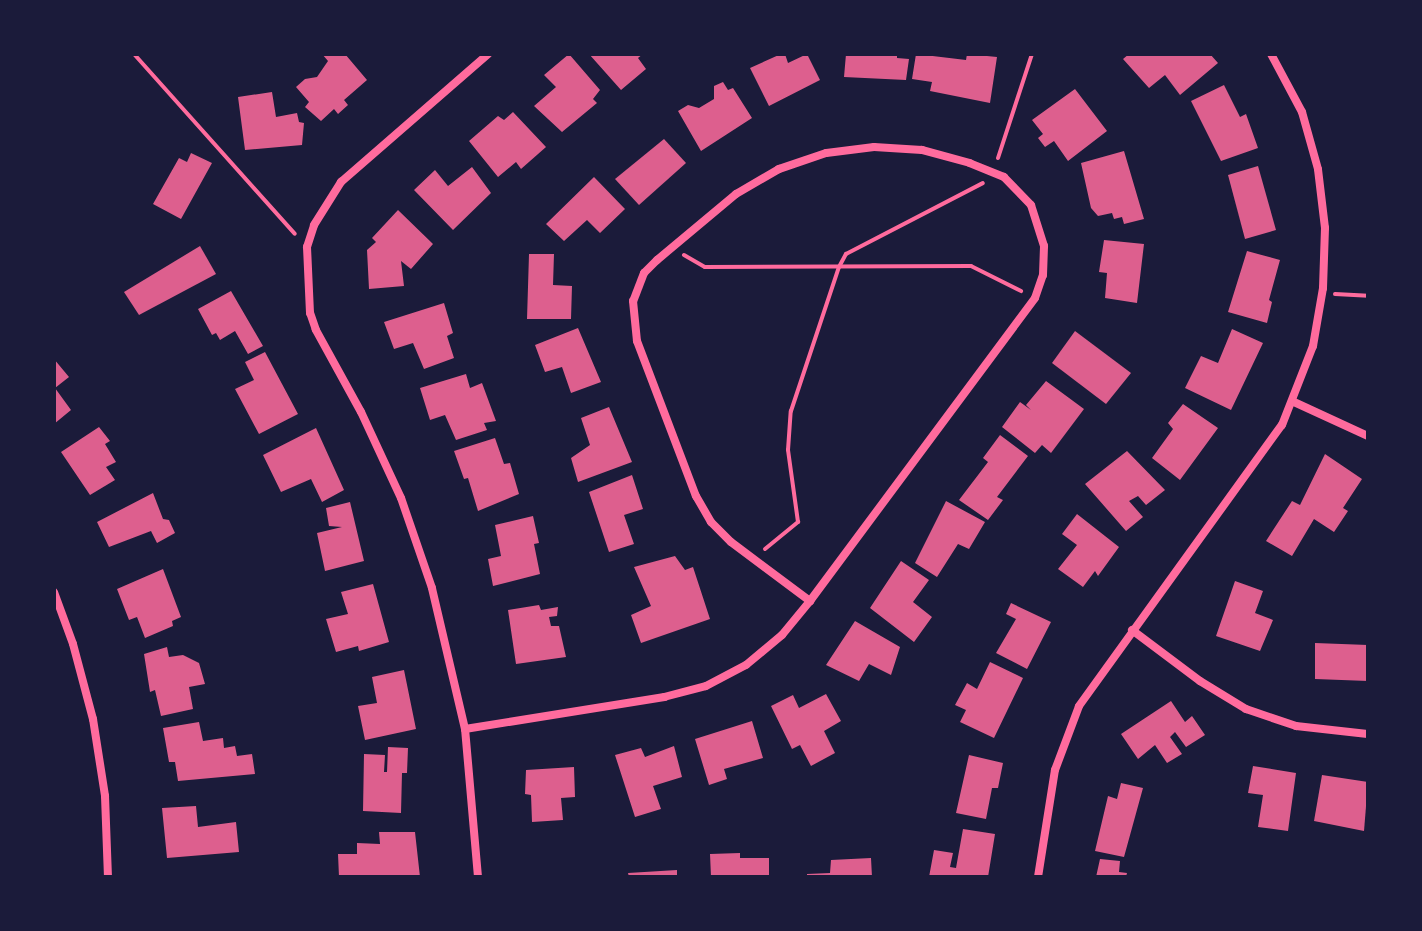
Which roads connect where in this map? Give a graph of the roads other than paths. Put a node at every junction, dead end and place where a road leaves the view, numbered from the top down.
1 (488, 54) edge
2 (1271, 54) edge
3 (1294, 402) junction
4 (1368, 436) edge
5 (54, 592) edge
6 (810, 601) junction
7 (1132, 630) junction
8 (465, 729) junction
9 (1368, 734) edge
10 (108, 877) edge
11 (478, 877) edge
12 (1038, 877) edge

1 - 8 street
2 - 3 street
3 - 4 street
3 - 7 street
5 - 10 street
6 - 6 street
6 - 8 street
7 - 9 street
7 - 12 street
8 - 11 street

